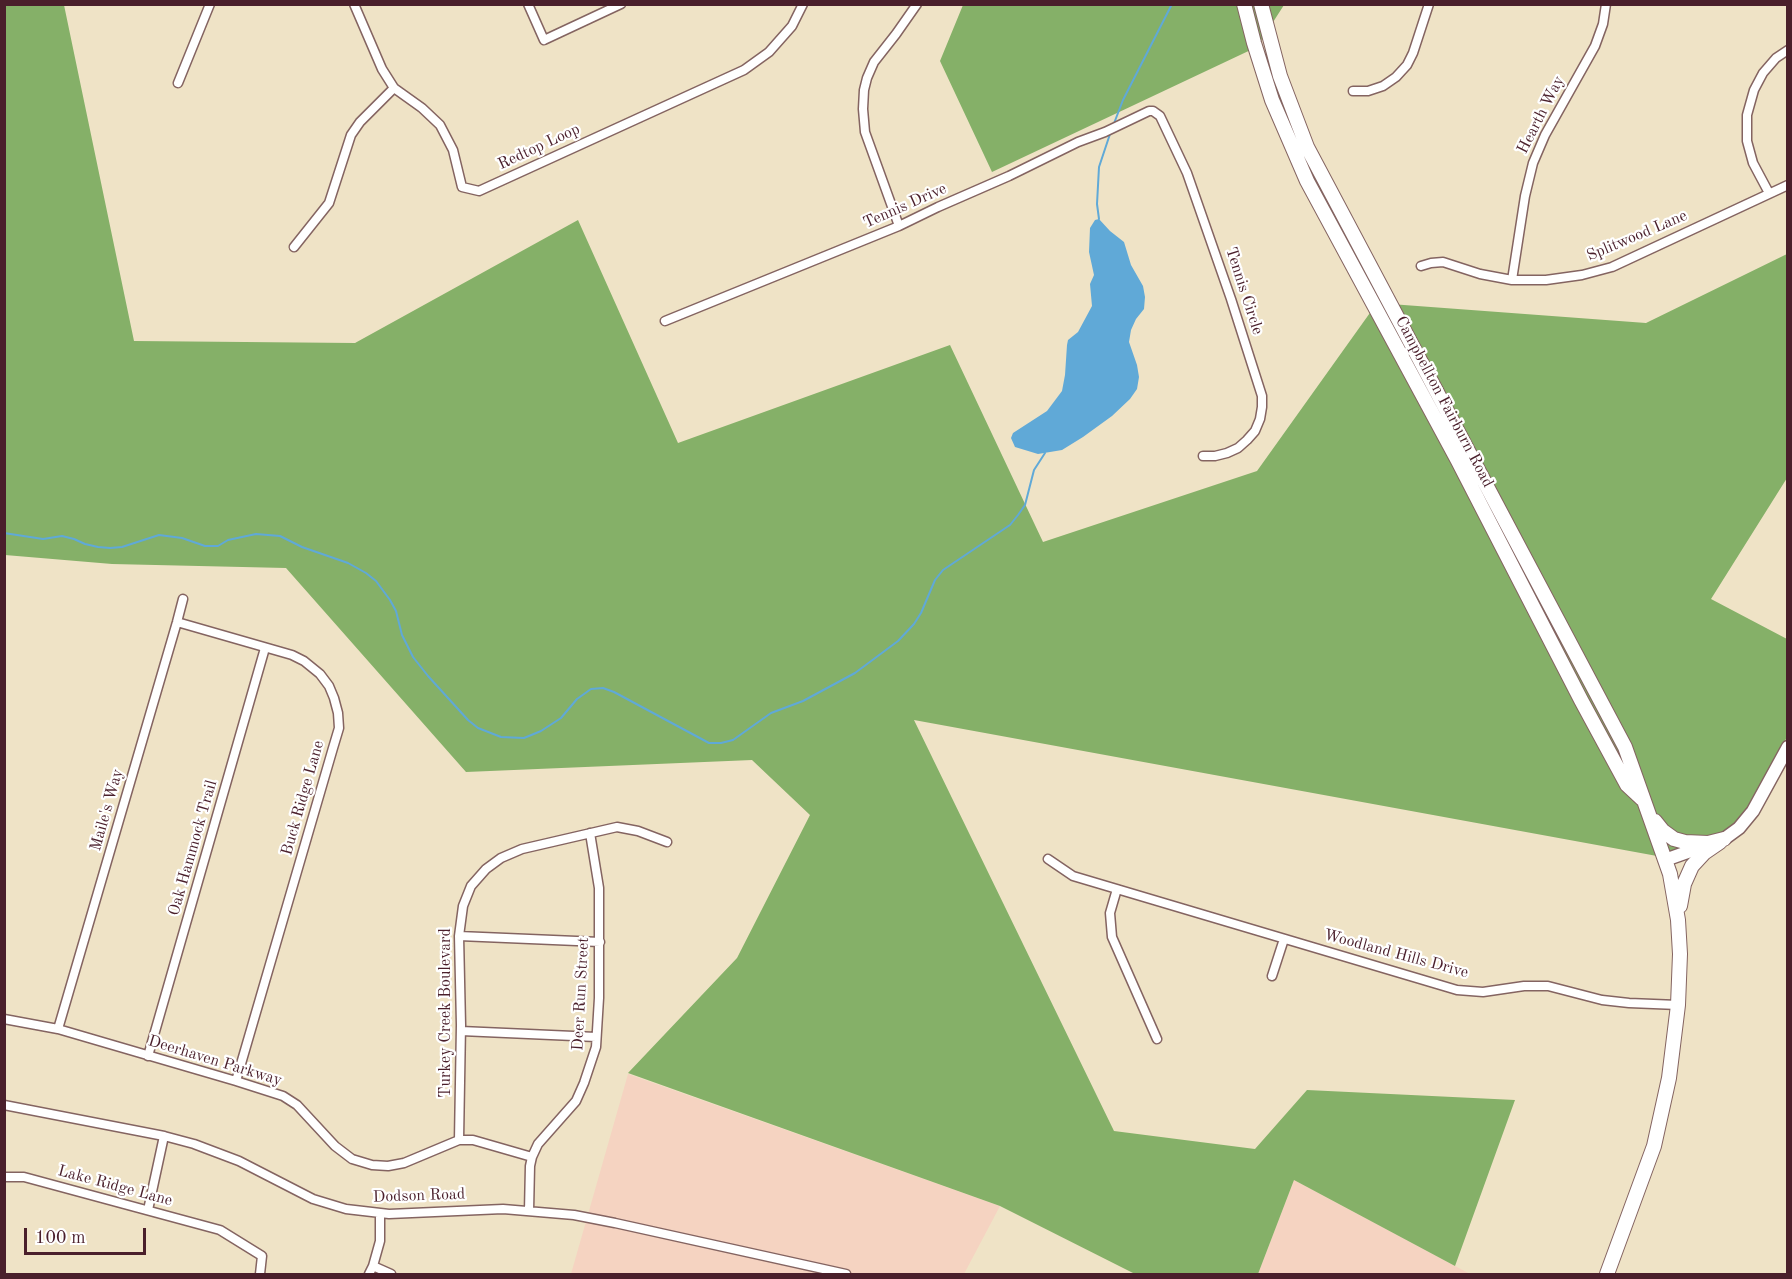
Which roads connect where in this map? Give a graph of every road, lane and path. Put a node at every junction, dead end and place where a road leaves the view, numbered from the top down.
1 (210, 4) edge
2 (354, 4) edge
3 (528, 4) edge
4 (621, 4) edge
5 (803, 4) edge
6 (916, 4) edge
7 (1244, 4) edge
8 (1261, 4) edge
9 (1429, 4) edge
10 (1606, 4) edge
11 (1788, 50) edge
12 (178, 83) dead end
13 (394, 88) junction
14 (1353, 91) dead end
15 (1153, 111) joint
16 (1788, 185) edge
17 (1769, 194) junction
18 (898, 226) junction
19 (294, 247) dead end
20 (1421, 266) dead end
21 (1512, 280) junction
22 (665, 321) dead end
23 (1203, 456) dead end
24 (183, 599) dead end
25 (177, 622) junction
26 (266, 648) junction
27 (1788, 747) edge
28 (1643, 801) junction
29 (590, 833) junction
30 (1724, 839) junction
31 (667, 842) dead end
32 (1048, 859) dead end
33 (1665, 861) junction
34 (1117, 889) junction
35 (1678, 920) junction
36 (459, 936) junction
37 (1284, 939) junction
38 (600, 942) junction
39 (1272, 976) dead end
40 (1678, 1005) junction
41 (4, 1019) edge
42 (58, 1029) junction
43 (461, 1031) junction
44 (596, 1037) junction
45 (1156, 1038) dead end
46 (148, 1056) junction
47 (236, 1081) junction
48 (4, 1105) edge
49 (164, 1136) junction
50 (459, 1140) junction
51 (532, 1157) junction
52 (4, 1177) edge
53 (148, 1210) junction
54 (529, 1211) junction
55 (380, 1213) junction
56 (371, 1270) edge
57 (260, 1275) edge
58 (391, 1275) edge
59 (846, 1275) edge
60 (1607, 1275) edge

1 - 12 street
2 - 13 street, Redtop Loop
3 - 4 street
5 - 13 street, Redtop Loop
6 - 18 street
7 - 28 main road, Campbellton Fairburn Road
8 - 28 main road, Campbellton Fairburn Road
9 - 14 street
10 - 21 street, Hearth Way
11 - 17 street
13 - 19 street
15 - 18 street, Tennis Drive
15 - 23 street, Tennis Circle
16 - 17 street, Splitwood Lane
17 - 21 street, Splitwood Lane
18 - 22 street, Tennis Drive
20 - 21 street, Splitwood Lane
24 - 25 street, Maile's Way
25 - 26 street, Buck Ridge Lane
25 - 42 street, Maile's Way
26 - 46 street, Oak Hammock Trail
26 - 47 street, Buck Ridge Lane
27 - 30 main road
28 - 30 main road
28 - 33 main road, Campbellton Fairburn Road
29 - 31 street, Turkey Creek Boulevard
29 - 36 street, Turkey Creek Boulevard
29 - 38 street, Deer Run Street
30 - 33 main road
30 - 35 main road
32 - 34 street, Woodland Hills Drive
33 - 35 main road, Campbellton Fairburn Road
34 - 37 street, Woodland Hills Drive
34 - 45 street
35 - 40 main road, Campbellton Fairburn Road
36 - 38 street
36 - 43 street, Turkey Creek Boulevard
37 - 39 street
37 - 40 street, Woodland Hills Drive
38 - 44 street, Deer Run Street
40 - 60 main road, Campbellton Fairburn Road
41 - 42 street, Deerhaven Parkway
42 - 46 street, Deerhaven Parkway
43 - 44 street
43 - 50 street, Turkey Creek Boulevard
44 - 51 street, Deer Run Street
46 - 47 street, Deerhaven Parkway
47 - 50 street, Deerhaven Parkway
48 - 49 street, Dodson Road
49 - 53 street
49 - 55 street, Dodson Road
50 - 51 street
51 - 54 street, Deer Run Street
52 - 53 street, Lake Ridge Lane
53 - 57 street, Lake Ridge Lane
54 - 55 street, Dodson Road
54 - 59 street, Dodson Road
55 - 56 street
56 - 58 street

